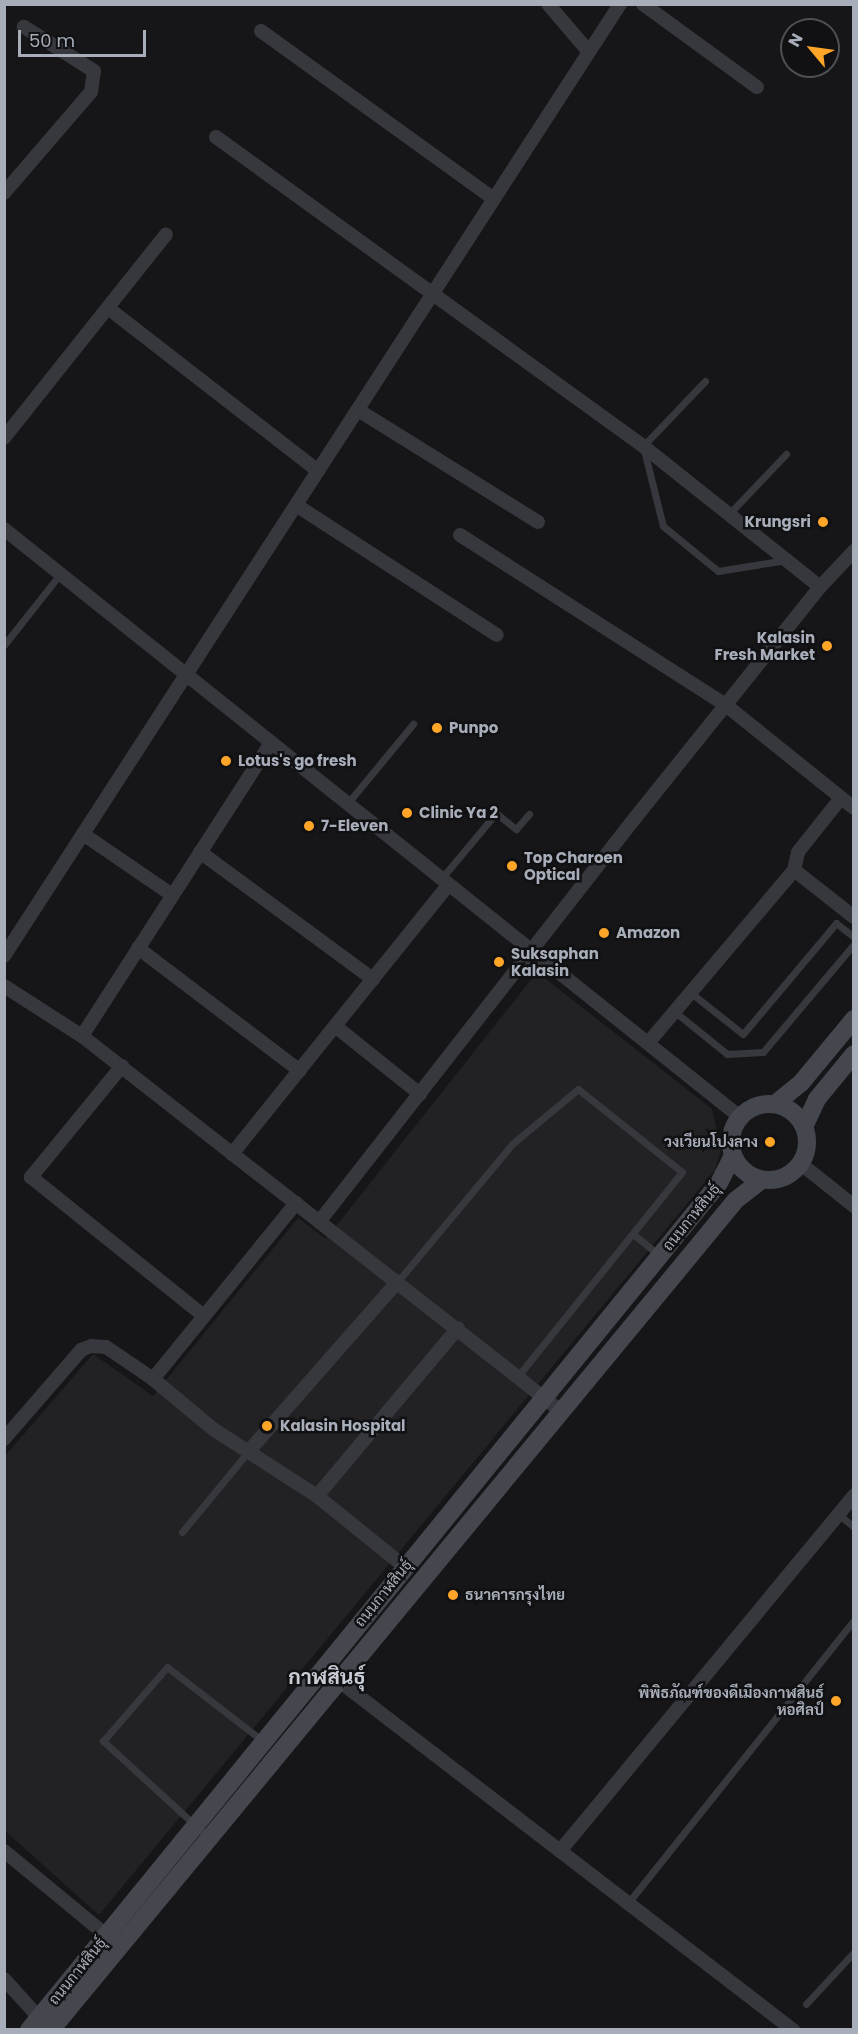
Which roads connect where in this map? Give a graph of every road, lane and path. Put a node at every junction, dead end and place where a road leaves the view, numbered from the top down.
1 (548, 4) edge
2 (620, 4) edge
3 (643, 4) edge
4 (24, 27) dead end
5 (261, 32) dead end
6 (589, 52) junction
7 (757, 87) dead end
8 (216, 138) dead end
9 (4, 193) edge
10 (494, 199) junction
11 (166, 234) dead end
12 (433, 294) junction
13 (108, 308) junction
14 (705, 381) dead end
15 (358, 410) junction
16 (4, 438) edge
17 (643, 446) junction
18 (786, 454) dead end
19 (318, 471) junction
20 (296, 505) junction
21 (729, 514) junction
22 (538, 522) dead end
23 (4, 529) edge
24 (460, 535) dead end
25 (854, 551) edge
26 (786, 560) junction
27 (60, 574) junction
28 (820, 587) junction
29 (497, 635) dead end
30 (4, 645) edge
31 (187, 675) junction
32 (727, 706) junction
33 (413, 724) dead end
34 (271, 743) junction
35 (841, 798) junction
36 (347, 804) junction
37 (854, 808) edge
38 (528, 814) dead end
39 (83, 834) junction
40 (200, 852) junction
41 (794, 870) junction
42 (445, 882) junction
43 (172, 895) junction
44 (854, 917) edge
45 (854, 937) edge
46 (854, 944) edge
47 (138, 948) junction
48 (531, 950) junction
49 (4, 956) edge
50 (373, 979) junction
51 (4, 986) edge
52 (690, 993) junction
53 (675, 1012) junction
54 (854, 1019) edge
55 (335, 1026) junction
56 (82, 1036) junction
57 (648, 1043) junction
58 (854, 1054) edge
59 (122, 1066) junction
60 (300, 1071) junction
61 (420, 1094) junction
62 (775, 1104) junction
63 (740, 1117) junction
64 (804, 1127) junction
65 (232, 1154) junction
66 (733, 1155) junction
67 (801, 1164) junction
68 (762, 1180) junction
69 (296, 1203) junction
70 (854, 1206) edge
71 (319, 1222) junction
72 (633, 1234) junction
73 (660, 1256) junction
74 (398, 1281) junction
75 (204, 1316) junction
76 (458, 1328) junction
77 (518, 1376) junction
78 (153, 1379) junction
79 (544, 1397) junction
80 (562, 1412) junction
81 (4, 1439) edge
82 (248, 1452) junction
83 (854, 1495) edge
84 (318, 1496) junction
85 (838, 1514) junction
86 (854, 1527) edge
87 (182, 1532) dead end
88 (405, 1567) junction
89 (854, 1620) edge
90 (339, 1681) junction
91 (264, 1742) junction
92 (279, 1753) junction
93 (195, 1825) junction
94 (209, 1838) junction
95 (4, 1851) edge
96 (560, 1851) junction
97 (628, 1903) junction
98 (106, 1935) junction
99 (854, 1952) edge
100 (4, 1980) edge
101 (806, 2004) dead end
102 (42, 2027) edge
103 (793, 2030) edge

1 - 6 street
2 - 6 street
3 - 7 street
4 - 9 street
5 - 10 street
6 - 10 street
8 - 12 street
10 - 12 street
11 - 13 street
12 - 15 street
12 - 17 street
13 - 16 street
13 - 19 street
14 - 17 lane
15 - 19 street
15 - 22 street
17 - 21 street
17 - 26 lane
18 - 21 lane
19 - 20 street
20 - 29 street
20 - 31 street
21 - 26 street
23 - 27 street
24 - 32 street
25 - 28 street
26 - 28 street
27 - 30 lane
27 - 31 street
28 - 32 street
31 - 34 street
31 - 39 street
32 - 35 street
32 - 48 street
33 - 36 lane
34 - 36 street
34 - 40 street
35 - 37 street
35 - 41 street
36 - 42 street
38 - 42 lane
39 - 43 street
39 - 49 street
40 - 43 street
40 - 50 street
41 - 44 street
41 - 52 street
42 - 48 street
42 - 50 street
43 - 47 street
45 - 52 lane
46 - 53 lane
47 - 56 street
47 - 60 street
48 - 57 street
48 - 61 street
50 - 55 street
51 - 56 street
52 - 53 street
53 - 57 street
54 - 62 main road
55 - 60 street
55 - 61 street
56 - 59 street
57 - 63 street
58 - 64 main road
59 - 65 street
59 - 75 street
60 - 65 street
61 - 71 street
62 - 63 main road
62 - 64 main road
63 - 66 main road
64 - 67 main road
65 - 69 street
66 - 68 main road
66 - 73 main road, ถนนกาฬสินธุ์
67 - 68 main road
67 - 70 street
68 - 80 main road, ถนนกาฬสินธุ์
69 - 71 street
69 - 75 street
71 - 74 street
72 - 73 lane
72 - 74 lane
72 - 77 lane
73 - 79 main road, ถนนกาฬสินธุ์
74 - 76 street
74 - 82 street
75 - 78 street
76 - 77 street
76 - 84 street
77 - 79 street
78 - 81 street
78 - 82 street
79 - 80 street
79 - 88 main road, ถนนกาฬสินธุ์
80 - 90 main road, ถนนกาฬสินธุ์
82 - 84 street
82 - 87 lane
83 - 85 street
84 - 88 street
85 - 86 lane
85 - 96 street
88 - 91 main road, ถนนกาฬสินธุ์
89 - 97 lane
90 - 92 main road, ถนนกาฬสินธุ์
90 - 96 street
91 - 92 lane
91 - 93 main road, ถนนกาฬสินธุ์
91 - 93 lane
92 - 94 main road, ถนนกาฬสินธุ์
93 - 94 lane
93 - 98 main road, ถนนกาฬสินธุ์
94 - 102 main road, ถนนกาฬสินธุ์
95 - 98 street
96 - 97 street
97 - 103 street
98 - 102 main road, ถนนกาฬสินธุ์
99 - 101 lane
100 - 102 street

